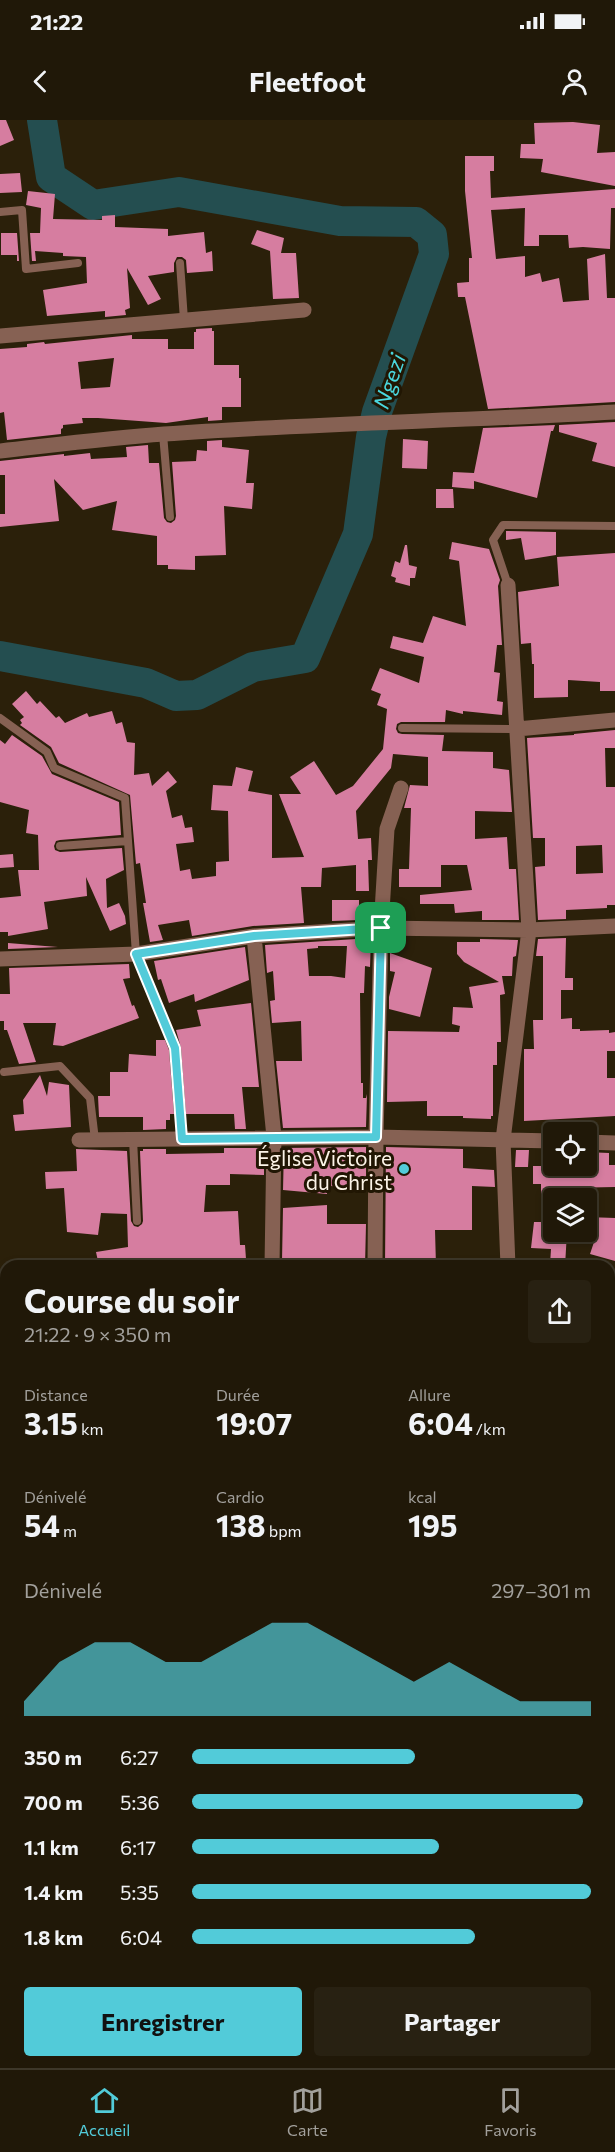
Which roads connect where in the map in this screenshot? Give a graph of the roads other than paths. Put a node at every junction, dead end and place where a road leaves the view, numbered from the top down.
1 (0, 212) edge
2 (78, 262) dead end
3 (180, 263) dead end
4 (304, 310) dead end
5 (184, 320) junction
6 (0, 336) edge
7 (615, 412) edge
8 (164, 434) junction
9 (0, 451) edge
10 (171, 517) dead end
11 (615, 526) edge
12 (508, 585) joint
13 (0, 718) edge
14 (615, 720) edge
15 (402, 728) dead end
16 (517, 729) junction
17 (401, 788) dead end
18 (128, 841) junction
19 (60, 846) dead end
20 (615, 927) edge
21 (381, 928) junction
22 (529, 930) junction
23 (254, 936) junction
24 (136, 954) junction
25 (0, 959) edge
26 (4, 1072) dead end
27 (274, 1137) junction
28 (376, 1137) junction
29 (133, 1139) junction
30 (182, 1139) junction
31 (79, 1140) dead end
32 (95, 1140) junction
33 (503, 1140) junction
34 (543, 1141) edge
35 (597, 1143) edge
36 (615, 1143) edge
37 (137, 1221) dead end
38 (272, 1260) edge
39 (375, 1260) edge
40 (508, 1260) edge

1 - 2 lane
3 - 5 lane
4 - 5 street
5 - 6 street
7 - 8 street
8 - 9 street
8 - 10 lane
11 - 12 lane
12 - 16 street
13 - 18 lane
14 - 16 street
15 - 16 lane
16 - 22 street
17 - 21 street
18 - 19 lane
18 - 24 lane
20 - 22 street
21 - 22 street
21 - 23 street
21 - 28 street
22 - 33 street
23 - 24 street
23 - 27 street
24 - 25 street
24 - 30 lane
26 - 32 lane
27 - 28 street
27 - 30 street
27 - 38 street
28 - 33 street
28 - 39 street
29 - 30 street
29 - 32 street
29 - 37 lane
31 - 32 street
33 - 34 street
33 - 40 street
35 - 36 street

